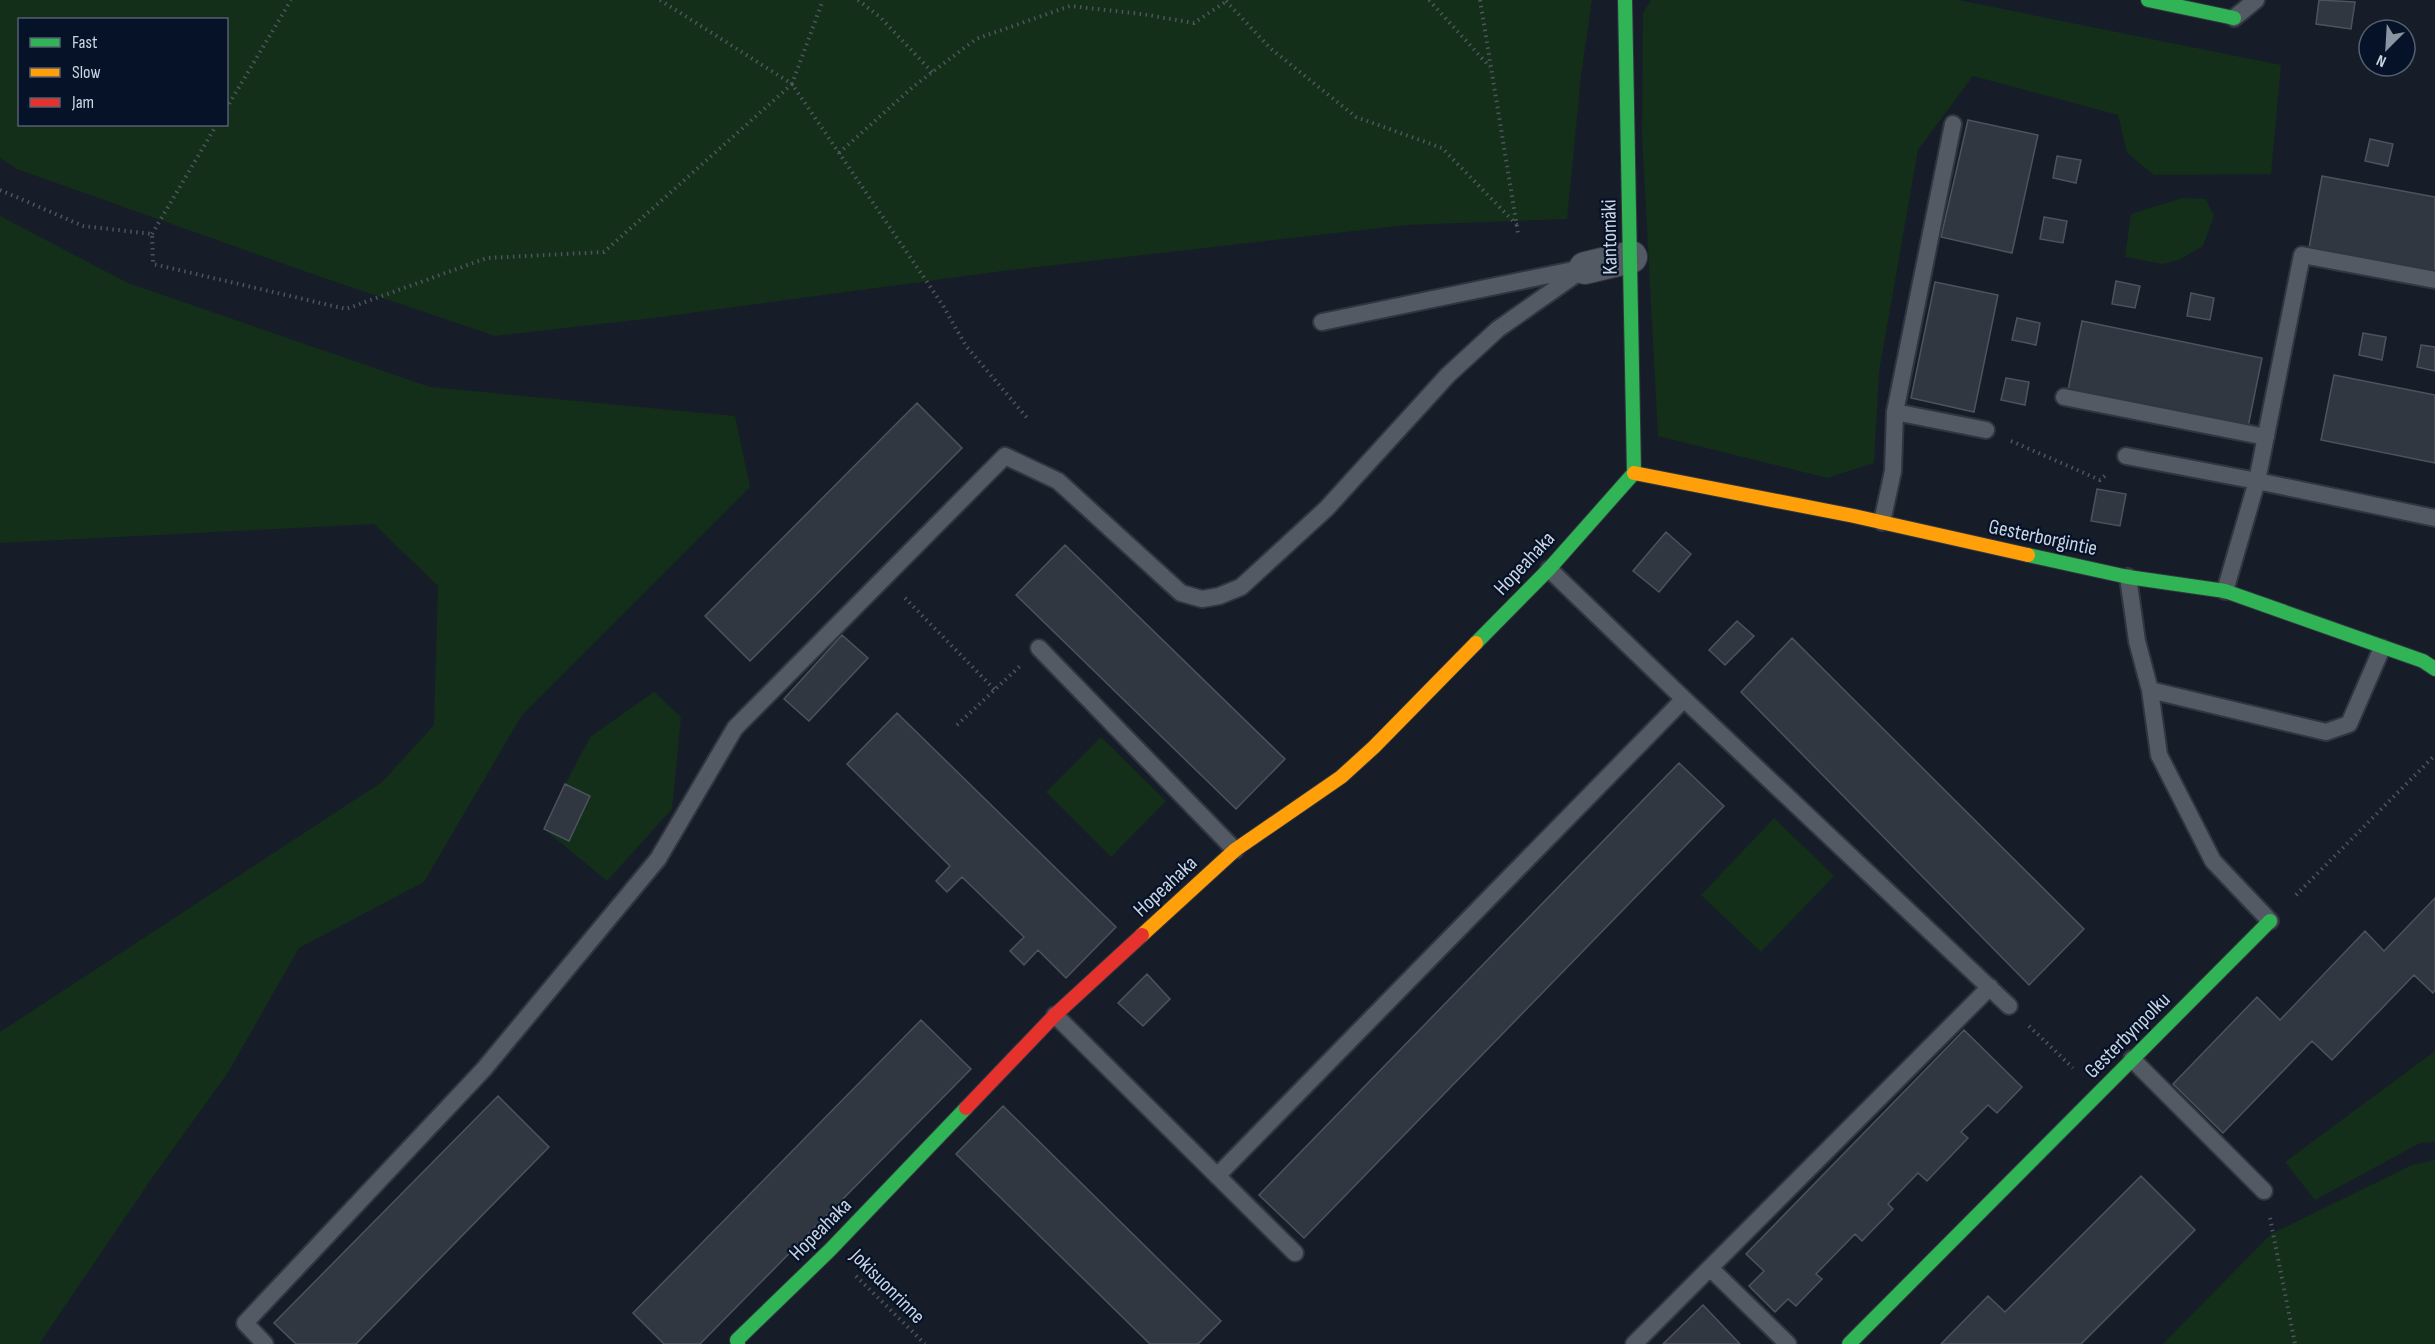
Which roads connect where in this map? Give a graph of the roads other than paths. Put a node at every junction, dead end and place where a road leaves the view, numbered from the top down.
1 (1625, 0) edge
2 (2148, 0) edge
3 (2256, 0) edge
4 (2234, 18) joint
5 (1953, 124) dead end
6 (1630, 257) junction
7 (1585, 268) junction
8 (2435, 280) edge
9 (1322, 322) dead end
10 (2064, 397) dead end
11 (1896, 412) junction
12 (1986, 430) road end
13 (2266, 437) junction
14 (2126, 456) road end
15 (1634, 473) junction
16 (2257, 481) junction
17 (2435, 518) edge
18 (1882, 522) junction
19 (1550, 569) junction
20 (2128, 577) junction
21 (2225, 591) junction
22 (1039, 648) road end
23 (2382, 648) junction
24 (2435, 669) edge
25 (2150, 690) junction
26 (1684, 699) junction
27 (1234, 850) junction
28 (2270, 921) joint
29 (1990, 987) junction
30 (2009, 1006) road end
31 (1055, 1015) junction
32 (2132, 1059) junction
33 (1217, 1176) junction
34 (2264, 1191) road end
35 (1295, 1253) dead end
36 (1710, 1268) junction
37 (265, 1344) edge
38 (738, 1344) edge
39 (1634, 1344) edge
40 (1788, 1344) edge
41 (1849, 1344) edge

1 - 6 street, Kantomäki
2 - 4 street
3 - 4 lane
5 - 11 lane
6 - 7 street
6 - 15 street, Kantomäki
7 - 9 lane
7 - 37 lane
8 - 13 lane
10 - 13 lane
11 - 12 lane
11 - 18 lane
13 - 16 lane
14 - 16 lane
15 - 18 street, Gesterborgintie
15 - 19 street, Hopeahaka
16 - 17 lane
16 - 21 lane
18 - 20 street, Gesterborgintie
19 - 26 lane
19 - 27 street, Hopeahaka
20 - 21 street, Gesterborgintie
20 - 25 lane
21 - 23 street, Gesterborgintie
22 - 27 lane
23 - 24 street, Gesterborgintie
23 - 25 lane
25 - 28 lane
26 - 29 lane
26 - 33 lane
27 - 31 street, Hopeahaka
28 - 32 street, Gesterbynpolku
29 - 30 lane
29 - 36 lane
31 - 33 lane
31 - 38 street, Hopeahaka
32 - 34 lane
32 - 41 street, Gesterbynpolku
33 - 35 lane
36 - 39 lane
36 - 40 lane

